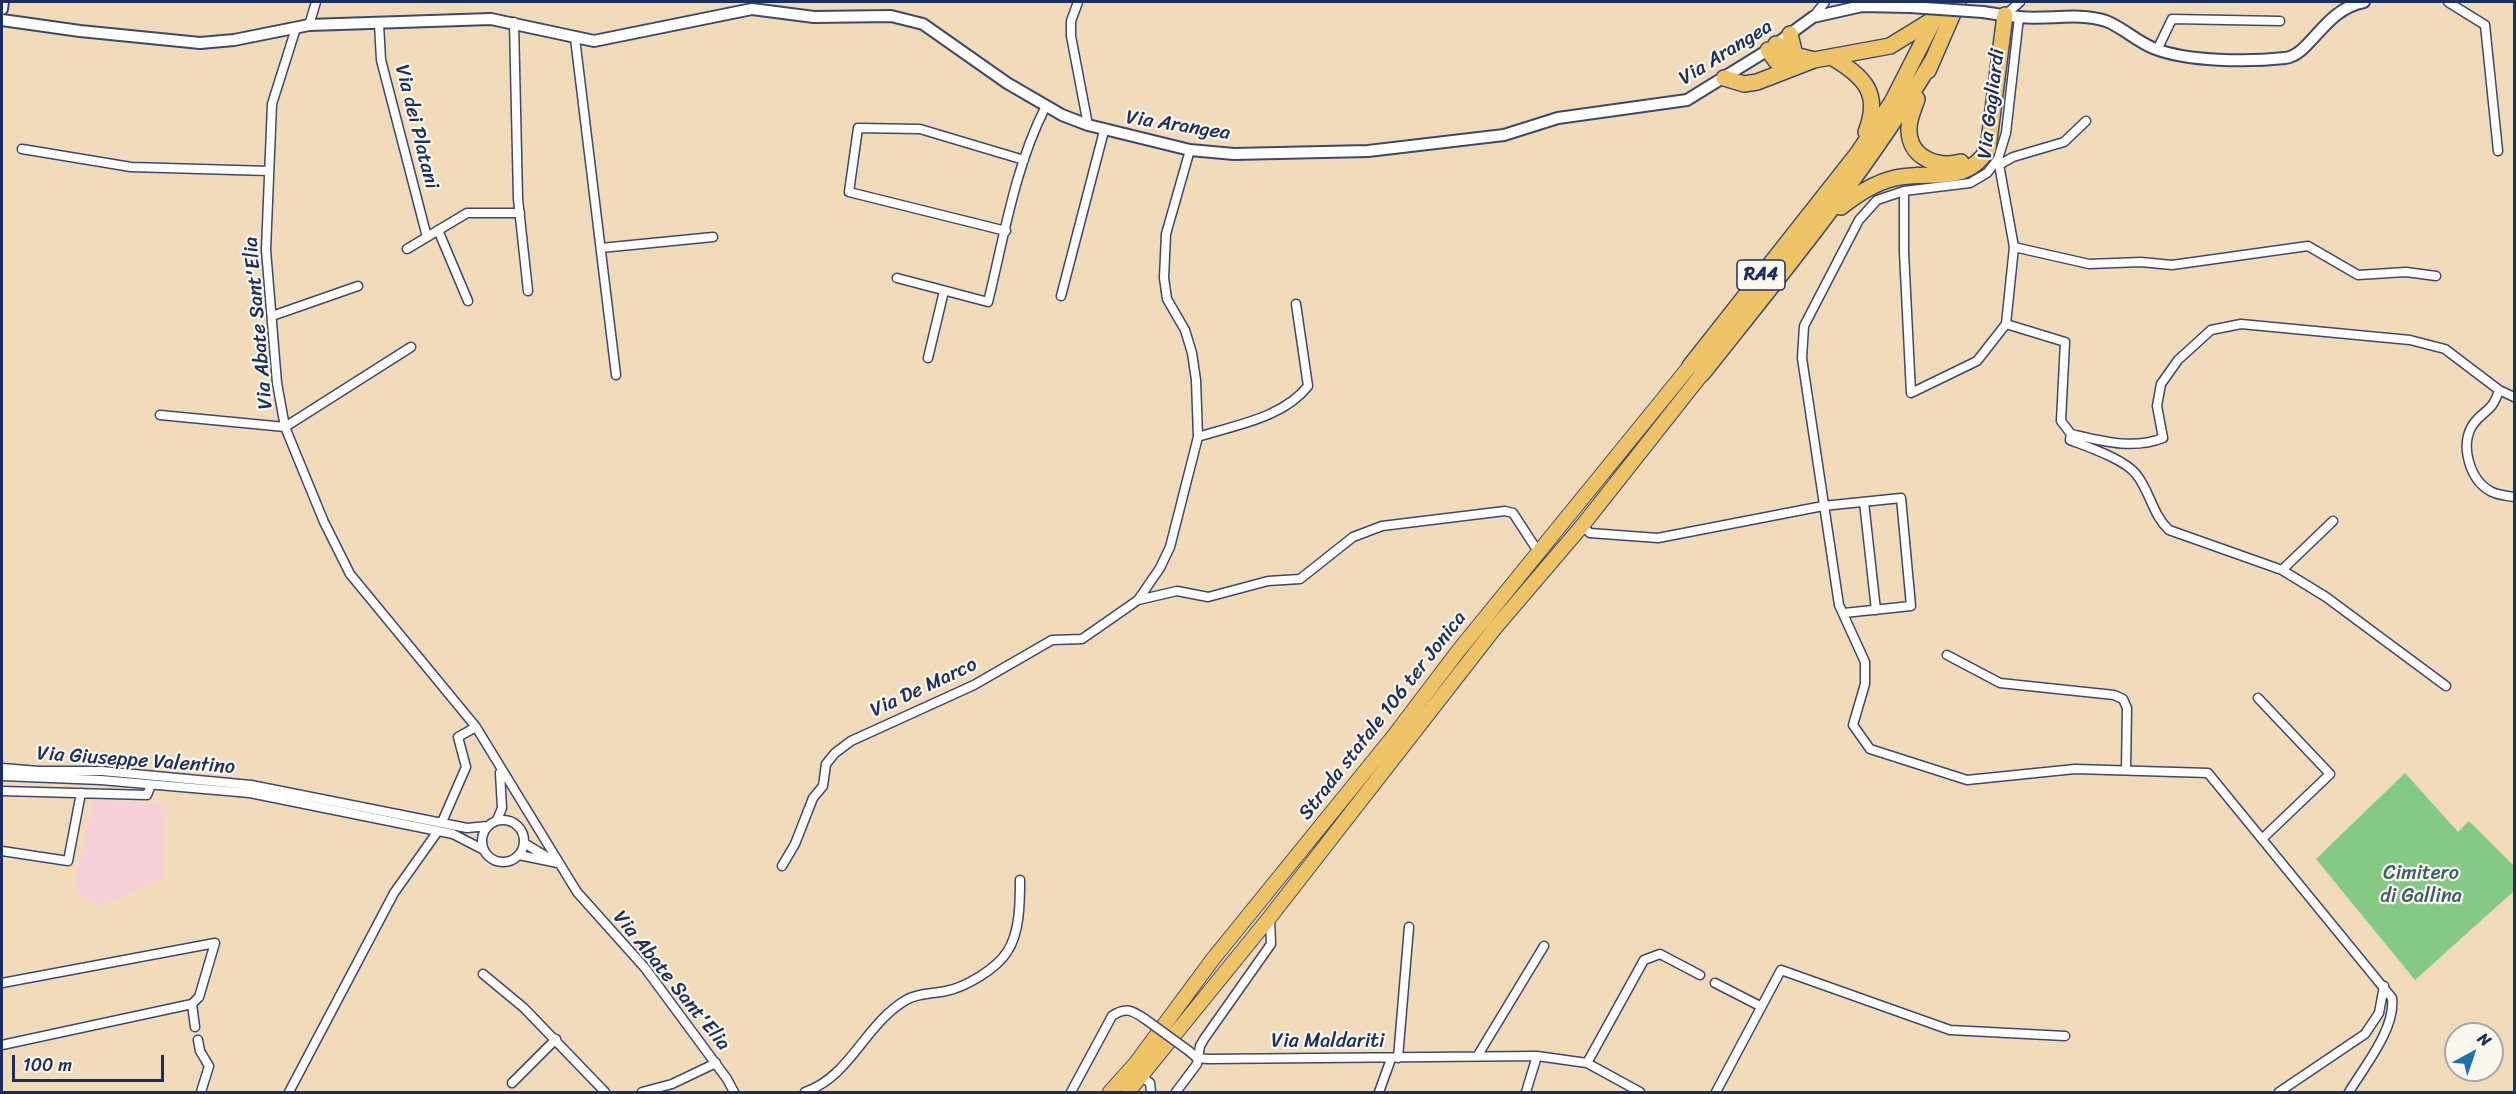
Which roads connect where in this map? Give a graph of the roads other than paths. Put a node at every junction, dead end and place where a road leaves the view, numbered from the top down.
1 (3, 2) edge
2 (316, 2) edge
3 (1078, 2) edge
4 (1825, 2) edge
5 (1943, 2) edge
6 (1958, 2) edge
7 (2020, 2) edge
8 (2364, 2) edge
9 (2448, 2) edge
10 (2, 9) edge
11 (1937, 16) junction
12 (2012, 16) junction
13 (1813, 17) junction
14 (2, 20) edge
15 (2280, 21) dead end
16 (514, 22) junction
17 (379, 24) junction
18 (309, 25) junction
19 (296, 28) junction
20 (1790, 34) junction
21 (575, 38) junction
22 (1772, 47) junction
23 (2157, 50) junction
24 (1833, 58) junction
25 (1791, 62) junction
26 (1932, 62) junction
27 (1724, 78) junction
28 (1046, 106) junction
29 (1992, 120) junction
30 (2086, 121) dead end
31 (1088, 125) junction
32 (1104, 131) junction
33 (22, 149) dead end
34 (1190, 150) junction
35 (2498, 151) dead end
36 (1858, 153) junction
37 (1024, 160) junction
38 (1999, 162) junction
39 (269, 171) junction
40 (1904, 191) junction
41 (520, 213) junction
42 (1827, 218) junction
43 (438, 230) junction
44 (1005, 231) junction
45 (427, 237) junction
46 (713, 237) dead end
47 (2014, 246) junction
48 (601, 248) junction
49 (407, 249) dead end
50 (2436, 276) dead end
51 (897, 278) dead end
52 (358, 286) dead end
53 (528, 291) dead end
54 (944, 291) junction
55 (1061, 296) dead end
56 (468, 301) dead end
57 (1296, 304) dead end
58 (272, 316) junction
59 (2006, 324) junction
60 (411, 347) dead end
61 (928, 358) dead end
62 (1696, 370) junction
63 (616, 375) dead end
64 (2499, 390) junction
65 (2514, 398) edge
66 (160, 415) dead end
67 (285, 427) junction
68 (2071, 435) junction
69 (1198, 437) junction
70 (2514, 497) edge
71 (1864, 502) junction
72 (1823, 506) junction
73 (2333, 521) dead end
74 (1582, 526) junction
75 (1539, 553) junction
76 (2282, 570) junction
77 (1138, 600) junction
78 (1876, 610) junction
79 (1844, 613) junction
80 (1947, 655) dead end
81 (2446, 686) dead end
82 (2258, 698) dead end
83 (476, 727) junction
84 (2, 768) edge
85 (500, 769) junction
86 (2126, 770) junction
87 (2, 776) edge
88 (151, 785) junction
89 (2, 791) edge
90 (267, 791) junction
91 (81, 793) junction
92 (502, 808) junction
93 (497, 820) junction
94 (509, 821) junction
95 (488, 826) junction
96 (440, 827) junction
97 (2264, 838) junction
98 (524, 843) junction
99 (484, 850) junction
100 (2, 852) edge
101 (519, 855) junction
102 (558, 863) junction
103 (782, 866) dead end
104 (1020, 880) dead end
105 (1270, 917) junction
106 (1409, 927) dead end
107 (1544, 946) dead end
108 (483, 974) dead end
109 (1700, 975) dead end
110 (2, 983) edge
111 (1715, 983) dead end
112 (2384, 986) junction
113 (192, 1004) junction
114 (1760, 1006) junction
115 (195, 1027) dead end
116 (2065, 1036) dead end
117 (556, 1039) junction
118 (198, 1040) dead end
119 (2, 1045) edge
120 (1478, 1055) junction
121 (1537, 1056) junction
122 (1197, 1058) junction
123 (1395, 1059) junction
124 (716, 1063) junction
125 (1587, 1063) junction
126 (1142, 1077) junction
127 (512, 1083) dead end
128 (201, 1092) edge
129 (289, 1092) edge
130 (605, 1092) edge
131 (642, 1092) edge
132 (734, 1092) edge
133 (805, 1092) edge
134 (1071, 1092) edge
135 (1110, 1092) edge
136 (1128, 1092) edge
137 (1150, 1092) edge
138 (1176, 1092) edge
139 (1379, 1092) edge
140 (1526, 1092) edge
141 (1640, 1092) edge
142 (1716, 1092) edge
143 (2279, 1092) edge
144 (2349, 1092) edge

1 - 10 street
2 - 18 street
3 - 31 street
4 - 13 street
5 - 11 highway, RA4
6 - 26 highway, RA4
7 - 12 street
8 - 23 street, Via Arangea
9 - 35 street
11 - 24 highway
11 - 36 highway, RA4
12 - 13 street, Via Arangea, bridge
12 - 23 street, Via Arangea
12 - 29 highway
12 - 38 street, Via Gagliardi
13 - 20 street, Via Arangea
14 - 19 street, Via Arangea
15 - 23 street
16 - 17 street, Via Arangea
16 - 21 street, Via Arangea
16 - 41 street
17 - 18 street, Via Arangea
17 - 45 street, Via dei Platani
18 - 19 street, Via Arangea
19 - 39 street, Via Abate Sant'Elia
20 - 22 street, Via Arangea
20 - 25 highway
21 - 28 street, Via Arangea
21 - 48 street
22 - 25 highway
22 - 27 street, Via Arangea
24 - 25 highway
24 - 36 highway
25 - 27 highway
26 - 29 highway
26 - 42 highway, RA4
27 - 34 street, Via Arangea
28 - 31 street, Via Arangea
28 - 37 street
29 - 42 highway
30 - 38 street
31 - 32 street, Via Arangea
32 - 34 street, Via Arangea
32 - 55 street
33 - 39 street
34 - 69 street
36 - 62 highway, RA4
37 - 44 street
37 - 44 street
38 - 40 street
38 - 47 street, Via Gagliardi
39 - 58 street, Via Abate Sant'Elia
40 - 59 street
40 - 72 street
41 - 43 street
41 - 53 street
42 - 62 highway, RA4
43 - 45 street
43 - 56 street
44 - 54 street
45 - 49 street
46 - 48 street
47 - 50 street
47 - 59 street, Via Gagliardi
48 - 63 street
51 - 54 street
52 - 58 street
54 - 61 street
57 - 69 street
58 - 67 street, Via Abate Sant'Elia
59 - 68 street
60 - 67 street
62 - 74 main road, Strada statale 106 ter Jonica
62 - 75 main road, Strada statale 106 ter Jonica
64 - 65 street
64 - 68 street
64 - 70 street
66 - 67 street
67 - 83 street, Via Abate Sant'Elia
68 - 76 street
69 - 77 street
71 - 72 street
71 - 78 street
71 - 78 street
72 - 74 street
72 - 79 street
73 - 76 street
74 - 105 main road, Strada statale 106 ter Jonica
75 - 77 street
75 - 135 main road, Strada statale 106 ter Jonica
76 - 81 street
77 - 103 street, Via De Marco
78 - 79 street
79 - 86 street
80 - 86 street
82 - 97 street
83 - 85 street, Via Abate Sant'Elia
83 - 96 street
84 - 90 street, Via Giuseppe Valentino
85 - 92 street, Via Abate Sant'Elia
85 - 102 street, Via Abate Sant'Elia
86 - 97 street
87 - 88 street, Via Giuseppe Valentino
88 - 90 street, Via Giuseppe Valentino
88 - 91 street
89 - 91 street
90 - 96 street, Via Giuseppe Valentino
91 - 100 street
92 - 93 street, Via Abate Sant'Elia
92 - 94 street, Via Abate Sant'Elia
93 - 94 street
93 - 95 street
94 - 98 street
95 - 96 street, Via Giuseppe Valentino
95 - 99 street
96 - 99 street, Via Giuseppe Valentino
96 - 129 street
97 - 112 street
98 - 101 street
98 - 102 street, Via Abate Sant'Elia
99 - 101 street
101 - 102 street
102 - 124 street, Via Abate Sant'Elia
104 - 133 street
105 - 122 street
105 - 126 main road, Strada statale 106 ter Jonica
106 - 123 street
107 - 120 street
108 - 117 street
109 - 125 street
110 - 113 street
111 - 114 street
112 - 143 street
112 - 144 street
113 - 115 street
113 - 119 street
114 - 116 street
114 - 142 street
117 - 127 street
117 - 130 street
118 - 128 street
120 - 121 street, Via Maldariti
120 - 123 street, Via Maldariti
121 - 125 street, Via Maldariti
121 - 140 street
122 - 123 street, Via Maldariti
122 - 134 street, bridge
122 - 138 street
123 - 139 street
124 - 131 street
124 - 132 street, Via Abate Sant'Elia
125 - 141 street, Via Maldariti
126 - 136 main road, Strada statale 106 ter Jonica
126 - 137 street

